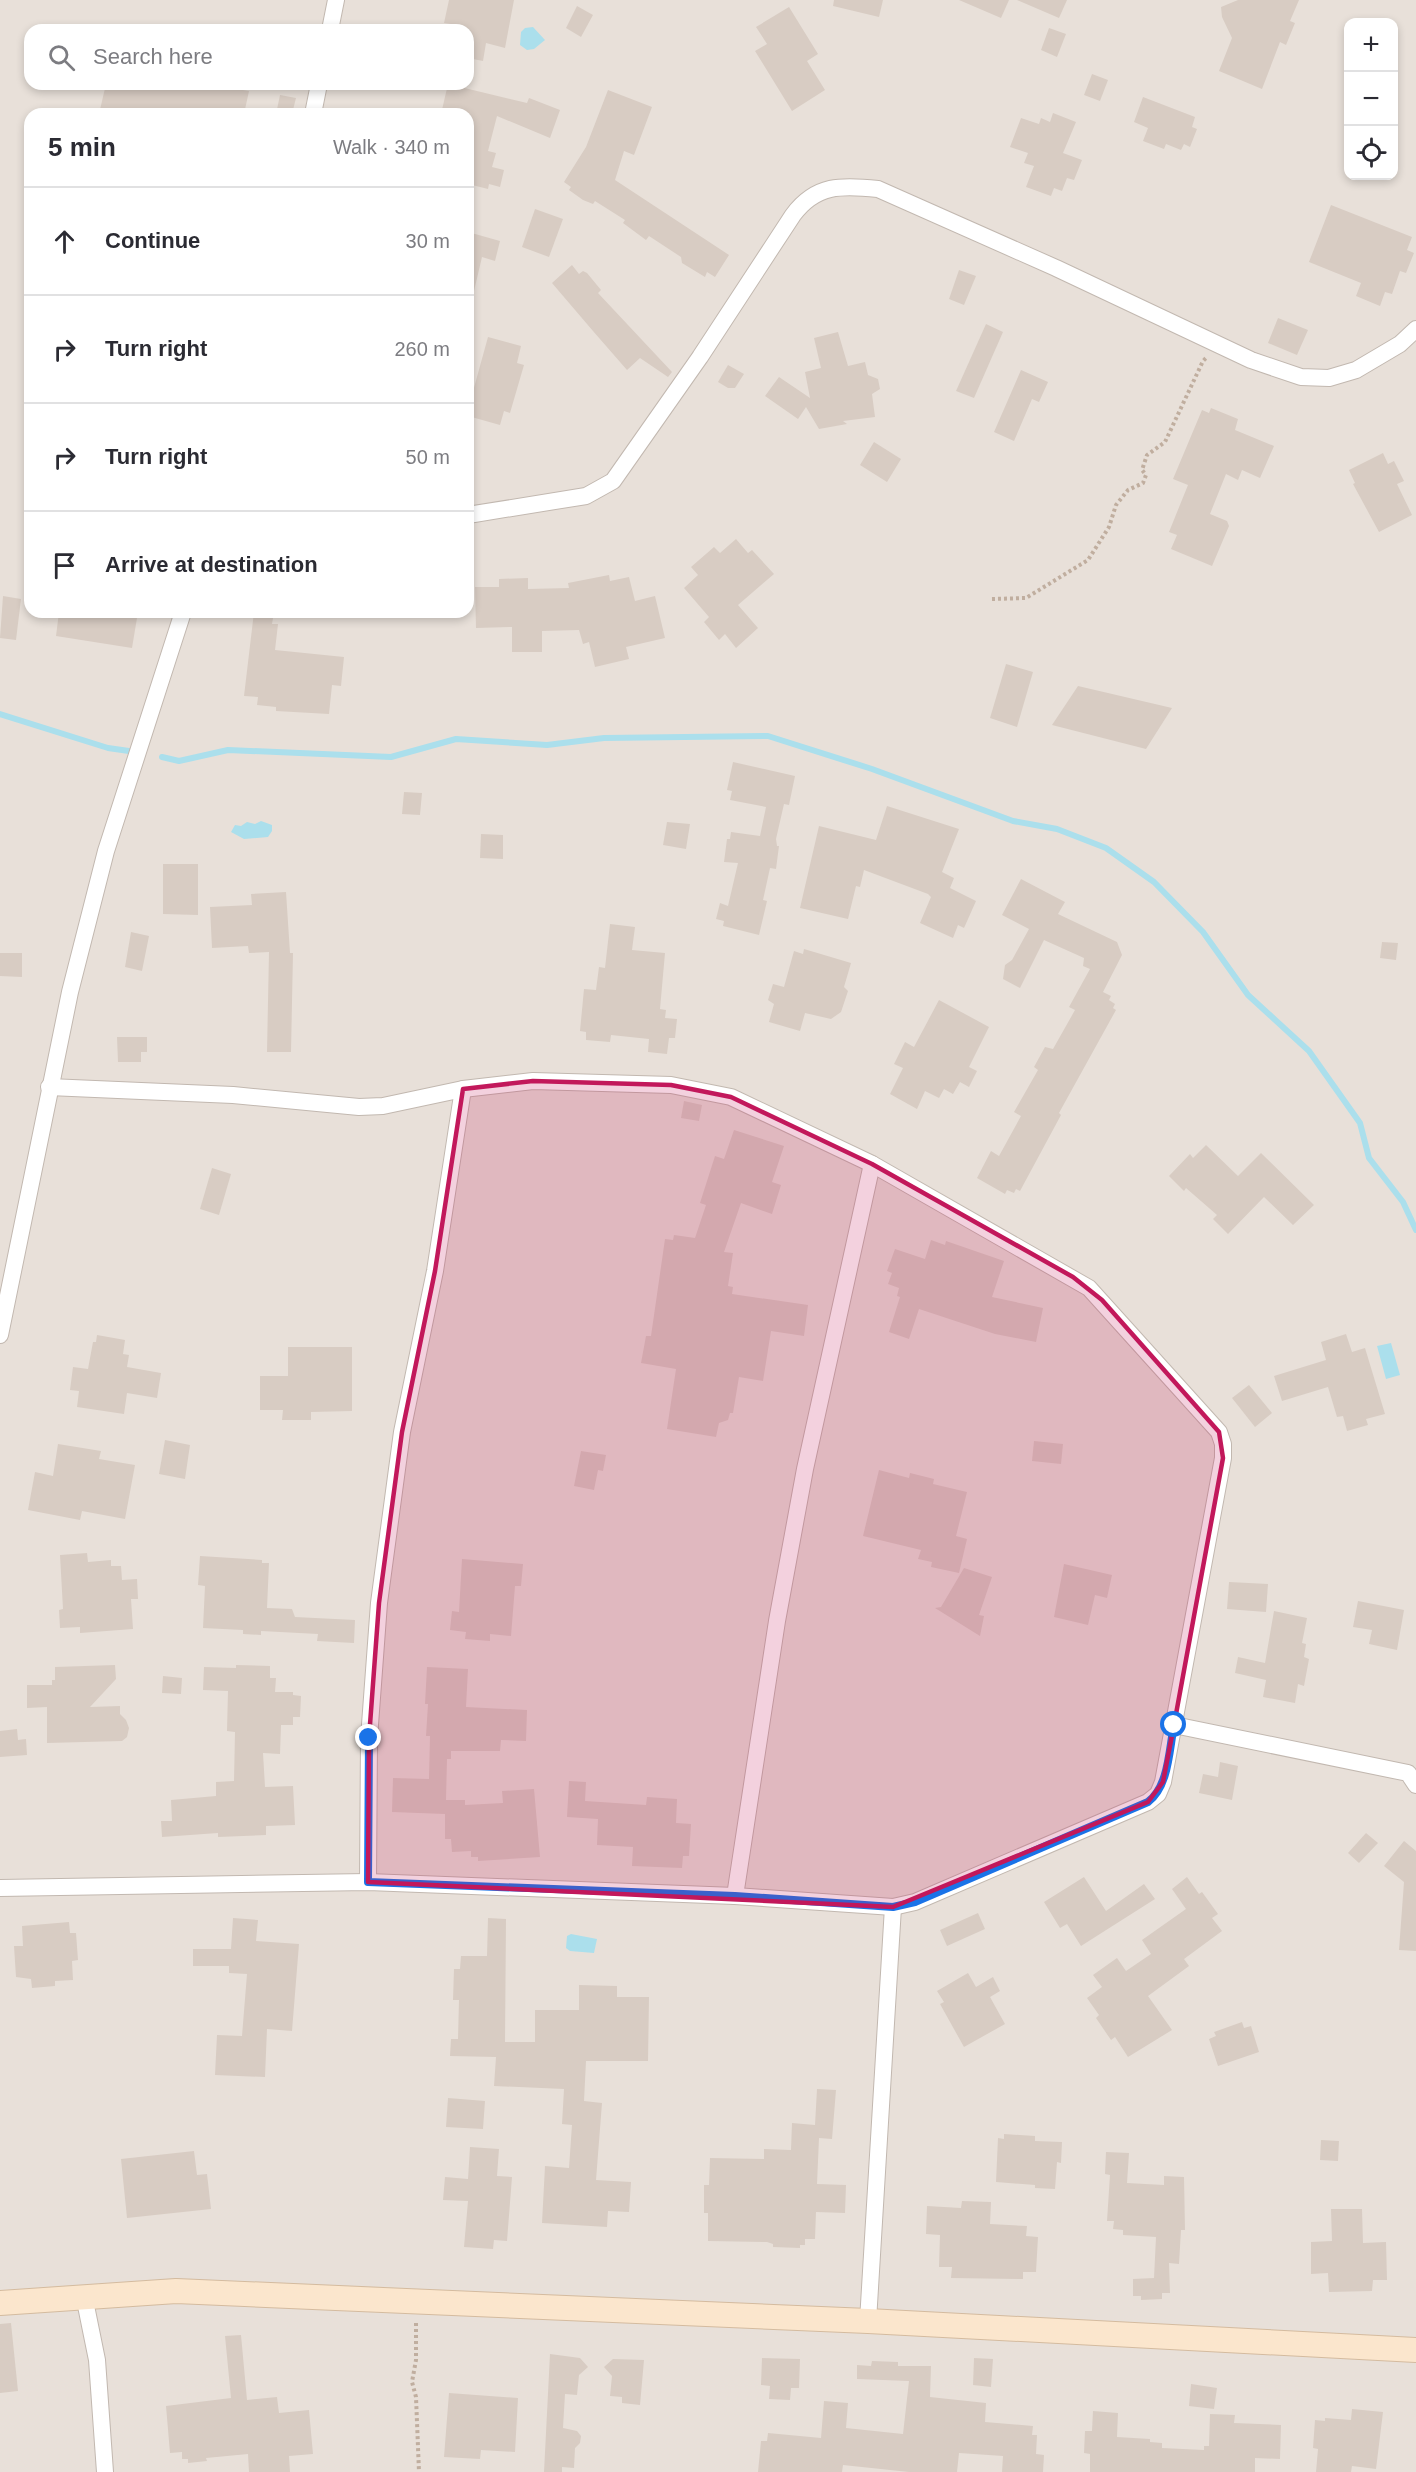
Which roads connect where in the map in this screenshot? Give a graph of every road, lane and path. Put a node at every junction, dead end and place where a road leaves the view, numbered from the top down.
1 (336, 0) edge
2 (331, 24) edge
3 (318, 90) edge
4 (314, 108) edge
5 (1416, 329) edge
6 (1227, 349) junction
7 (474, 513) edge
8 (992, 599) dead end
9 (181, 618) edge
10 (49, 1087) junction
11 (463, 1089) junction
12 (872, 1164) junction
13 (0, 1335) edge
14 (1174, 1725) junction
15 (1416, 1785) edge
16 (368, 1882) junction
17 (0, 1888) edge
18 (735, 1896) junction
19 (893, 1907) junction
20 (84, 2296) junction
21 (416, 2301) junction
22 (0, 2303) edge
23 (868, 2321) junction
24 (1416, 2350) edge
25 (105, 2472) edge
26 (418, 2472) edge

1 - 2 street
3 - 4 street
5 - 6 street
6 - 7 street
6 - 8 path
9 - 10 street
10 - 11 street
10 - 13 street
11 - 12 street
11 - 16 street
12 - 14 street
12 - 18 street
14 - 15 street
14 - 19 street
16 - 17 street
16 - 18 street
18 - 19 street
19 - 23 street
20 - 21 street
20 - 22 street
20 - 25 street
21 - 23 street
21 - 26 path
23 - 24 street

